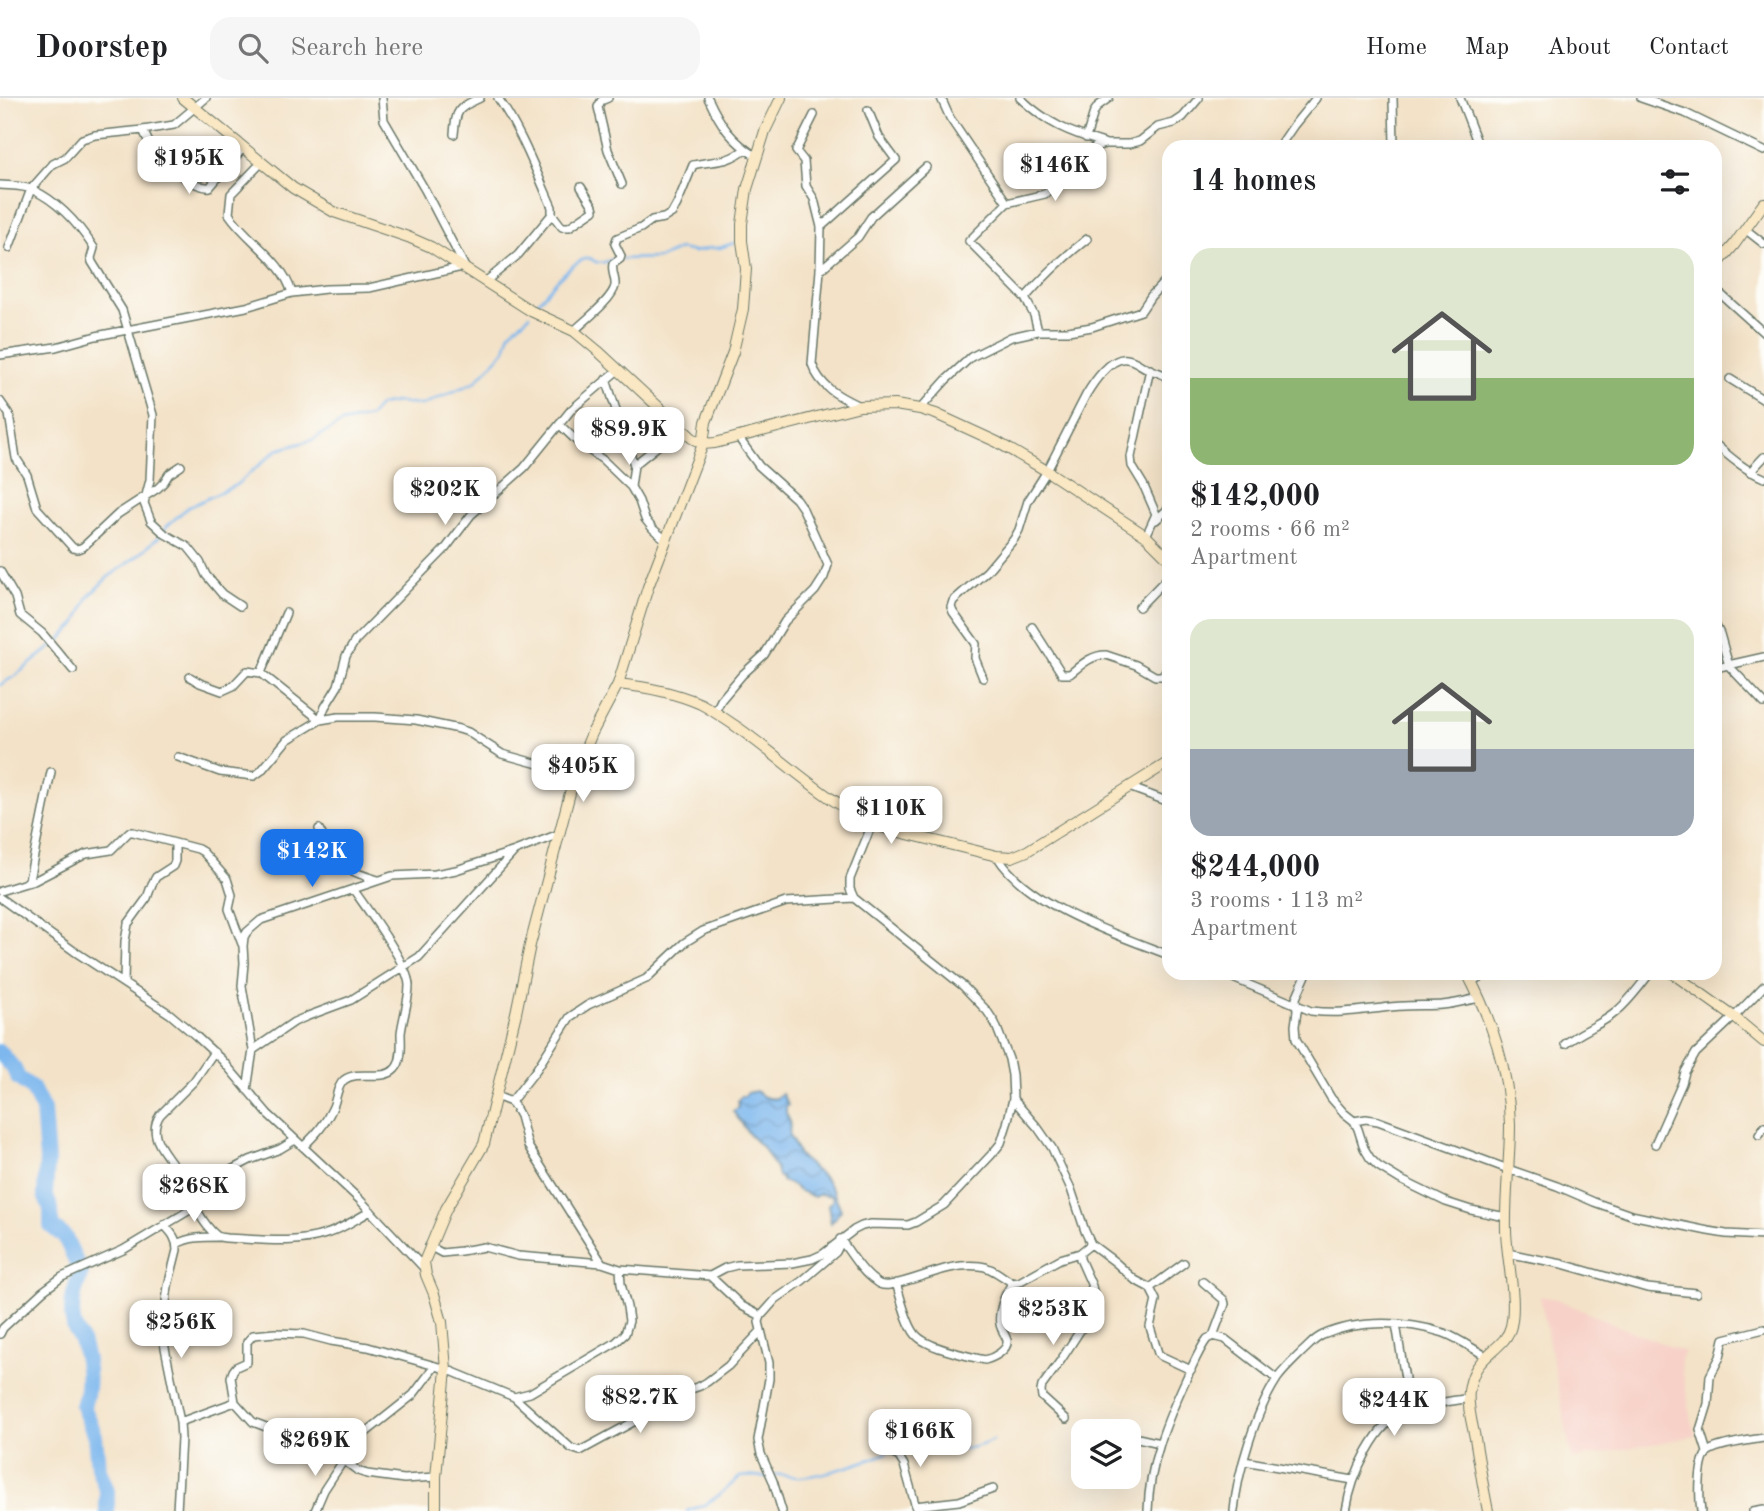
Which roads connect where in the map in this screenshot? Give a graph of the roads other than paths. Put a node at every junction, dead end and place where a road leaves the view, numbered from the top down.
1 (183, 98) edge
2 (206, 98) edge
3 (382, 98) edge
4 (480, 98) edge
5 (498, 98) edge
6 (608, 98) edge
7 (708, 98) edge
8 (781, 98) edge
9 (941, 98) edge
10 (1020, 98) edge
11 (1109, 98) edge
12 (1199, 98) edge
13 (1316, 98) edge
14 (1393, 98) edge
15 (1460, 98) edge
16 (1641, 98) edge
17 (194, 108) junction
18 (868, 110) dead end
19 (814, 115) dead end
20 (143, 130) junction
21 (454, 134) dead end
22 (1086, 138) junction
23 (1284, 140) edge
24 (1394, 140) edge
25 (1476, 140) edge
26 (1105, 144) junction
27 (243, 148) junction
28 (745, 149) junction
29 (1764, 151) edge
30 (757, 157) junction
31 (262, 162) junction
32 (926, 167) dead end
33 (622, 184) dead end
34 (0, 185) edge
35 (581, 187) dead end
36 (31, 188) junction
37 (1007, 203) junction
38 (1764, 204) edge
39 (551, 214) junction
40 (821, 227) junction
41 (1745, 229) junction
42 (1087, 239) dead end
43 (1764, 244) edge
44 (9, 248) dead end
45 (1722, 259) edge
46 (465, 268) junction
47 (820, 270) junction
48 (485, 282) junction
49 (1162, 285) edge
50 (292, 293) junction
51 (1722, 295) edge
52 (1025, 298) junction
53 (128, 330) junction
54 (573, 331) junction
55 (1038, 331) junction
56 (1764, 333) edge
57 (0, 355) edge
58 (1150, 369) junction
59 (618, 370) junction
60 (1162, 373) edge
61 (606, 379) junction
62 (1730, 379) dead end
63 (1764, 400) edge
64 (0, 401) edge
65 (860, 406) junction
66 (920, 409) junction
67 (560, 425) junction
68 (683, 430) junction
69 (738, 437) junction
70 (703, 444) junction
71 (1722, 450) edge
72 (1764, 457) edge
73 (634, 465) junction
74 (181, 466) dead end
75 (1047, 471) junction
76 (1751, 472) junction
77 (1764, 478) edge
78 (631, 487) junction
79 (146, 495) junction
80 (1162, 515) edge
81 (1153, 523) junction
82 (1146, 536) junction
83 (666, 540) junction
84 (1162, 552) edge
85 (0, 571) edge
86 (1162, 583) edge
87 (240, 606) dead end
88 (1139, 607) dead end
89 (286, 613) dead end
90 (1032, 627) dead end
91 (1722, 641) edge
92 (1764, 657) edge
93 (1729, 666) junction
94 (1722, 667) edge
95 (74, 670) dead end
96 (261, 673) junction
97 (1162, 676) edge
98 (190, 677) dead end
99 (983, 678) dead end
100 (618, 684) junction
101 (1764, 703) edge
102 (715, 712) junction
103 (320, 720) junction
104 (178, 757) dead end
105 (1162, 766) edge
106 (51, 772) dead end
107 (575, 774) junction
108 (1129, 787) junction
109 (1162, 799) edge
110 (872, 824) junction
111 (319, 829) dead end
112 (559, 834) junction
113 (175, 843) junction
114 (515, 851) junction
115 (997, 856) junction
116 (379, 880) junction
117 (26, 884) junction
118 (353, 889) junction
119 (0, 891) edge
120 (0, 898) edge
121 (854, 898) junction
122 (243, 946) junction
123 (1162, 952) edge
124 (404, 967) junction
125 (1238, 980) edge
126 (1304, 980) edge
127 (1471, 980) edge
128 (1645, 980) edge
129 (1682, 980) edge
130 (124, 983) junction
131 (1764, 986) edge
132 (1480, 998) junction
133 (1296, 1004) junction
134 (1734, 1017) junction
135 (1764, 1042) edge
136 (1565, 1044) dead end
137 (253, 1050) junction
138 (214, 1052) junction
139 (247, 1090) junction
140 (496, 1096) junction
141 (1013, 1099) junction
142 (511, 1102) junction
143 (1354, 1121) junction
144 (1764, 1127) edge
145 (1759, 1135) dead end
146 (295, 1140) junction
147 (1655, 1144) dead end
148 (303, 1147) junction
149 (1508, 1170) junction
150 (195, 1207) junction
151 (371, 1211) junction
152 (1506, 1217) junction
153 (164, 1225) junction
154 (1764, 1236) edge
155 (219, 1237) junction
156 (840, 1239) junction
157 (177, 1244) junction
158 (1091, 1244) junction
159 (429, 1246) junction
160 (1080, 1253) junction
161 (1507, 1253) junction
162 (602, 1263) junction
163 (1184, 1263) dead end
164 (424, 1268) junction
165 (620, 1269) junction
166 (710, 1276) junction
167 (1203, 1282) dead end
168 (896, 1283) junction
169 (1013, 1283) junction
170 (1150, 1288) junction
171 (1696, 1293) dead end
172 (761, 1316) junction
173 (1396, 1324) junction
174 (1764, 1329) edge
175 (1, 1330) edge
176 (761, 1331) junction
177 (1213, 1336) junction
178 (1486, 1356) junction
179 (435, 1366) junction
180 (446, 1369) junction
181 (1191, 1370) junction
182 (1277, 1379) junction
183 (514, 1396) junction
184 (1469, 1398) junction
185 (235, 1402) junction
186 (1410, 1409) junction
187 (1066, 1419) dead end
188 (180, 1422) junction
189 (881, 1424) dead end
190 (1764, 1438) edge
191 (1141, 1439) edge
192 (1160, 1443) junction
193 (1707, 1452) junction
194 (343, 1460) junction
195 (1244, 1461) junction
196 (436, 1478) junction
197 (1353, 1480) junction
198 (993, 1489) dead end
199 (916, 1508) edge
200 (1764, 1509) edge
201 (177, 1511) edge
202 (315, 1511) edge
203 (436, 1511) edge
204 (782, 1511) edge
205 (1148, 1511) edge
206 (1234, 1511) edge
207 (1346, 1511) edge
208 (1488, 1511) edge
209 (1701, 1511) edge
210 (1755, 1511) edge

1 - 17 street
2 - 17 street
3 - 46 street
4 - 21 street
5 - 39 street
6 - 33 street
7 - 28 street
8 - 30 street
9 - 37 street
10 - 22 street
11 - 22 street
12 - 26 street
13 - 23 street
14 - 24 street
15 - 25 street
16 - 29 street
17 - 20 street
17 - 27 street
18 - 40 street
19 - 40 street
20 - 27 street
20 - 36 street
22 - 26 street
26 - 37 street
27 - 31 street
28 - 30 street
28 - 54 street
30 - 70 street
31 - 46 street
31 - 50 street
32 - 47 street
34 - 36 street
35 - 39 street
36 - 44 street
36 - 53 street
37 - 52 street
38 - 41 street
39 - 48 street
40 - 47 street
41 - 43 street
41 - 45 street
42 - 52 street
46 - 48 street
46 - 50 street
47 - 65 street
48 - 54 street
49 - 55 street
50 - 53 street
51 - 56 street
52 - 55 street
53 - 57 street
53 - 79 street
54 - 59 street
55 - 66 street
58 - 60 street
58 - 75 street
58 - 81 street
59 - 61 street
59 - 68 street
61 - 67 street
61 - 73 street
62 - 63 street
64 - 79 street
65 - 66 street
65 - 69 street
66 - 75 street
67 - 78 street
67 - 103 street
68 - 70 street
68 - 73 street
69 - 70 street
69 - 102 street
70 - 83 street
71 - 76 street
72 - 76 street
73 - 78 street
74 - 79 street
75 - 82 street
75 - 99 street
76 - 77 street
78 - 83 street
79 - 87 street
80 - 81 street
81 - 82 street
82 - 84 street
83 - 100 street
85 - 95 street
86 - 88 street
89 - 96 street
90 - 97 street
91 - 93 street
92 - 93 street
93 - 94 street
93 - 101 street
96 - 98 street
96 - 103 street
100 - 102 street
100 - 107 street
102 - 110 street
103 - 104 street
103 - 107 street
105 - 108 street
106 - 117 street
107 - 112 street
108 - 109 street
108 - 115 street
110 - 115 street
110 - 121 street
111 - 116 street
112 - 114 street
112 - 140 street
113 - 117 street
113 - 122 street
113 - 130 street
114 - 116 street
114 - 124 street
115 - 123 street
116 - 118 street
117 - 119 street
118 - 122 street
118 - 124 street
120 - 130 street
121 - 141 street
121 - 142 street
122 - 137 street
124 - 137 street
124 - 148 street
125 - 133 street
126 - 133 street
127 - 132 street
128 - 136 street
129 - 134 street
130 - 138 street
131 - 134 street
132 - 133 street
132 - 149 street
133 - 143 street
134 - 135 street
134 - 147 street
137 - 139 street
138 - 139 street
138 - 150 street
139 - 146 street
140 - 142 street
140 - 159 street
141 - 156 street
141 - 158 street
142 - 162 street
143 - 149 street
143 - 152 street
144 - 145 street
146 - 148 street
146 - 150 street
148 - 151 street
149 - 152 street
149 - 154 street
150 - 153 street
150 - 155 street
151 - 155 street
151 - 164 street
152 - 161 street
153 - 157 street
153 - 175 street
155 - 157 street
156 - 166 street
156 - 168 street
156 - 172 street
157 - 188 street
158 - 160 street
158 - 170 street
159 - 162 street
159 - 164 street
160 - 169 street
160 - 187 street
161 - 171 street
161 - 178 street
162 - 165 street
163 - 170 street
164 - 180 street
165 - 166 street
165 - 183 street
166 - 172 street
167 - 177 street
168 - 169 street
168 - 169 street
170 - 181 street
172 - 176 street
173 - 178 street
173 - 182 street
173 - 186 street
174 - 193 street
176 - 183 street
176 - 204 street
177 - 181 street
177 - 182 street
178 - 184 street
179 - 180 street
179 - 185 street
179 - 194 street
180 - 183 street
180 - 196 street
181 - 192 street
182 - 195 street
184 - 186 street
184 - 208 street
185 - 188 street
185 - 194 street
186 - 197 street
188 - 201 street
189 - 199 street
190 - 193 street
191 - 192 street
192 - 205 street
193 - 209 street
194 - 196 street
194 - 202 street
195 - 197 street
195 - 206 street
196 - 203 street
197 - 207 street
198 - 199 street
200 - 210 street

